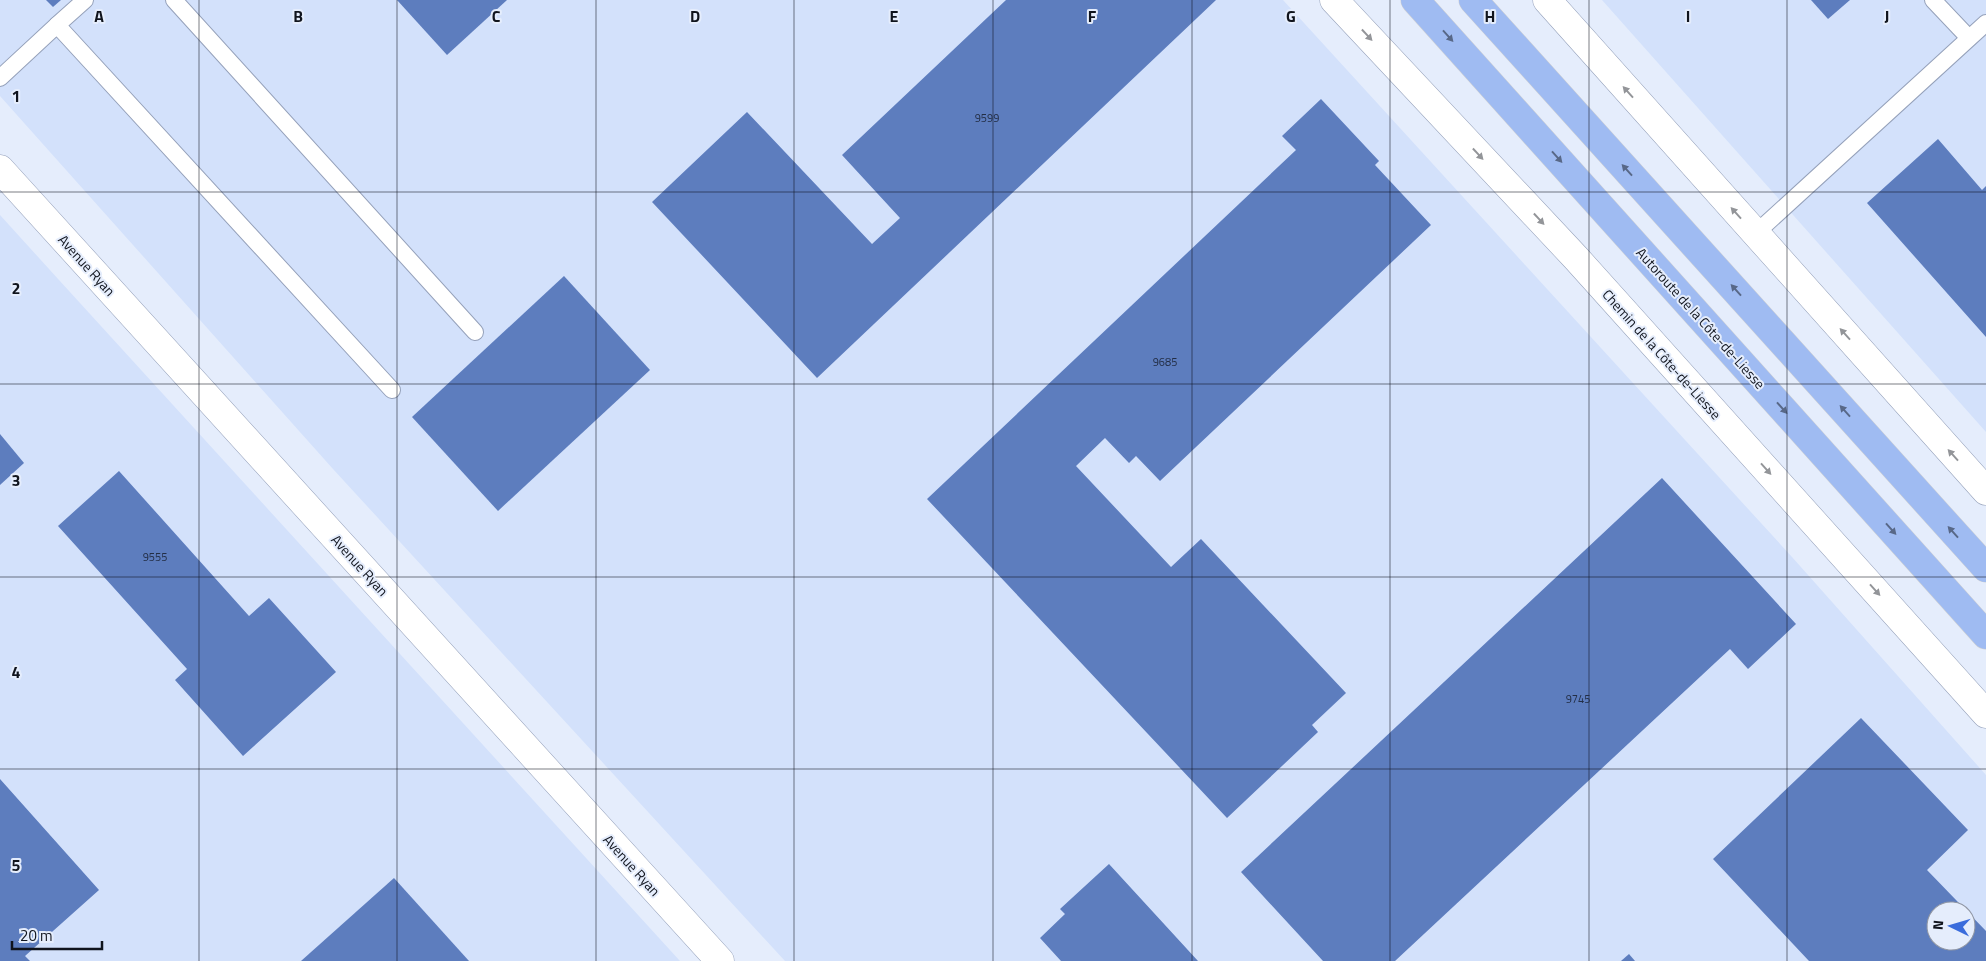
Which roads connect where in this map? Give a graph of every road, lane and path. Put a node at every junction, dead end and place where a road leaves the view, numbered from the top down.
1 (85, 0) edge
2 (174, 0) edge
3 (1334, 0) edge
4 (1416, 0) edge
5 (1474, 0) edge
6 (1547, 0) edge
7 (1933, 0) edge
8 (1986, 23) edge
9 (57, 25) junction
10 (1969, 38) junction
11 (0, 78) edge
12 (0, 168) edge
13 (1755, 234) junction
14 (475, 332) dead end
15 (392, 390) dead end
16 (1986, 491) edge
17 (1986, 568) edge
18 (1986, 635) edge
19 (1986, 714) edge
20 (720, 961) edge

1 - 9 lane
2 - 14 lane
3 -> 19 main road, Chemin de la Côte-de-Liesse
4 -> 18 highway, Autoroute de la Côte-de-Liesse
17 -> 5 highway
13 -> 6 main road
7 - 10 lane
8 - 10 lane
9 - 11 lane
9 - 15 lane
10 - 13 lane
12 - 20 main road, Avenue Ryan
16 -> 13 main road

